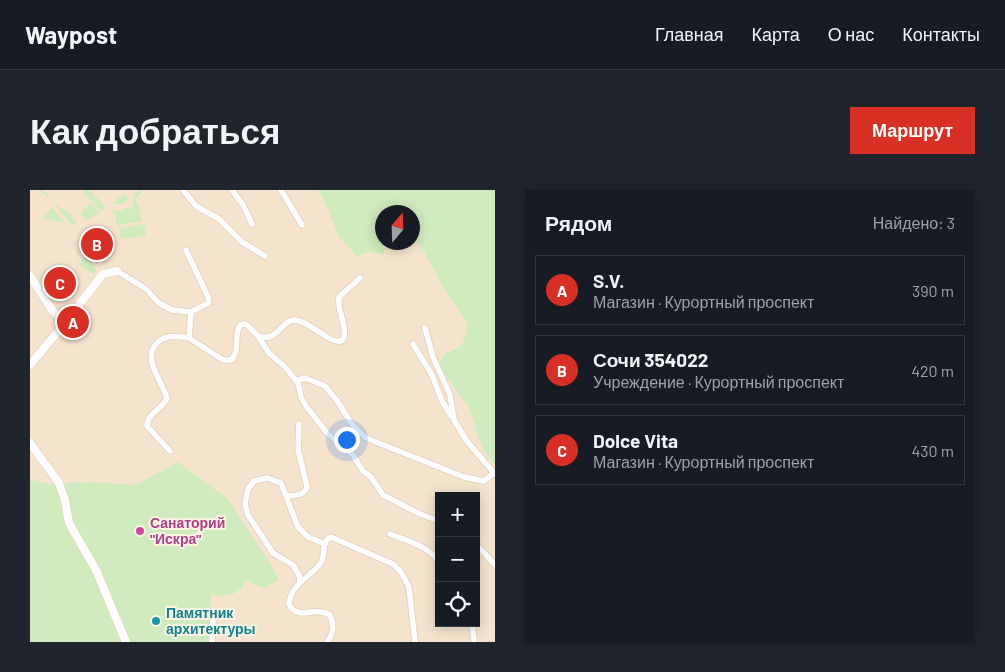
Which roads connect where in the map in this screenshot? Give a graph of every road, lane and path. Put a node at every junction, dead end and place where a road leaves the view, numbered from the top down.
1 (183, 190) edge
2 (232, 190) edge
3 (281, 190) edge
4 (252, 224) dead end
5 (302, 225) dead end
6 (186, 250) dead end
7 (265, 256) dead end
8 (117, 271) joint
9 (30, 276) edge
10 (360, 278) dead end
11 (191, 312) junction
12 (66, 323) junction
13 (425, 328) dead end
14 (258, 336) junction
15 (189, 338) junction
16 (413, 344) dead end
17 (30, 365) edge
18 (298, 383) junction
19 (454, 420) junction
20 (299, 424) dead end
21 (30, 443) edge
22 (170, 451) dead end
23 (495, 474) edge
24 (287, 496) junction
25 (435, 520) edge
26 (390, 534) dead end
27 (325, 544) junction
28 (480, 548) edge
29 (435, 557) edge
30 (495, 565) edge
31 (300, 582) junction
32 (213, 621) dead end
33 (472, 627) edge
34 (126, 642) edge
35 (212, 642) edge
36 (327, 642) edge
37 (415, 642) edge
38 (474, 642) edge

1 - 7 street
2 - 4 street
3 - 5 street
6 - 11 street
8 - 11 street
8 - 12 street
9 - 12 street
10 - 14 street
11 - 15 street
12 - 17 street
13 - 19 street
14 - 15 street
14 - 18 street
15 - 22 street
16 - 19 street
18 - 23 street
18 - 25 street
19 - 23 street
20 - 24 street
21 - 34 street
24 - 27 street
24 - 31 street
26 - 29 street
27 - 31 street
27 - 37 street
28 - 30 street
31 - 36 street
32 - 35 street
33 - 38 street

